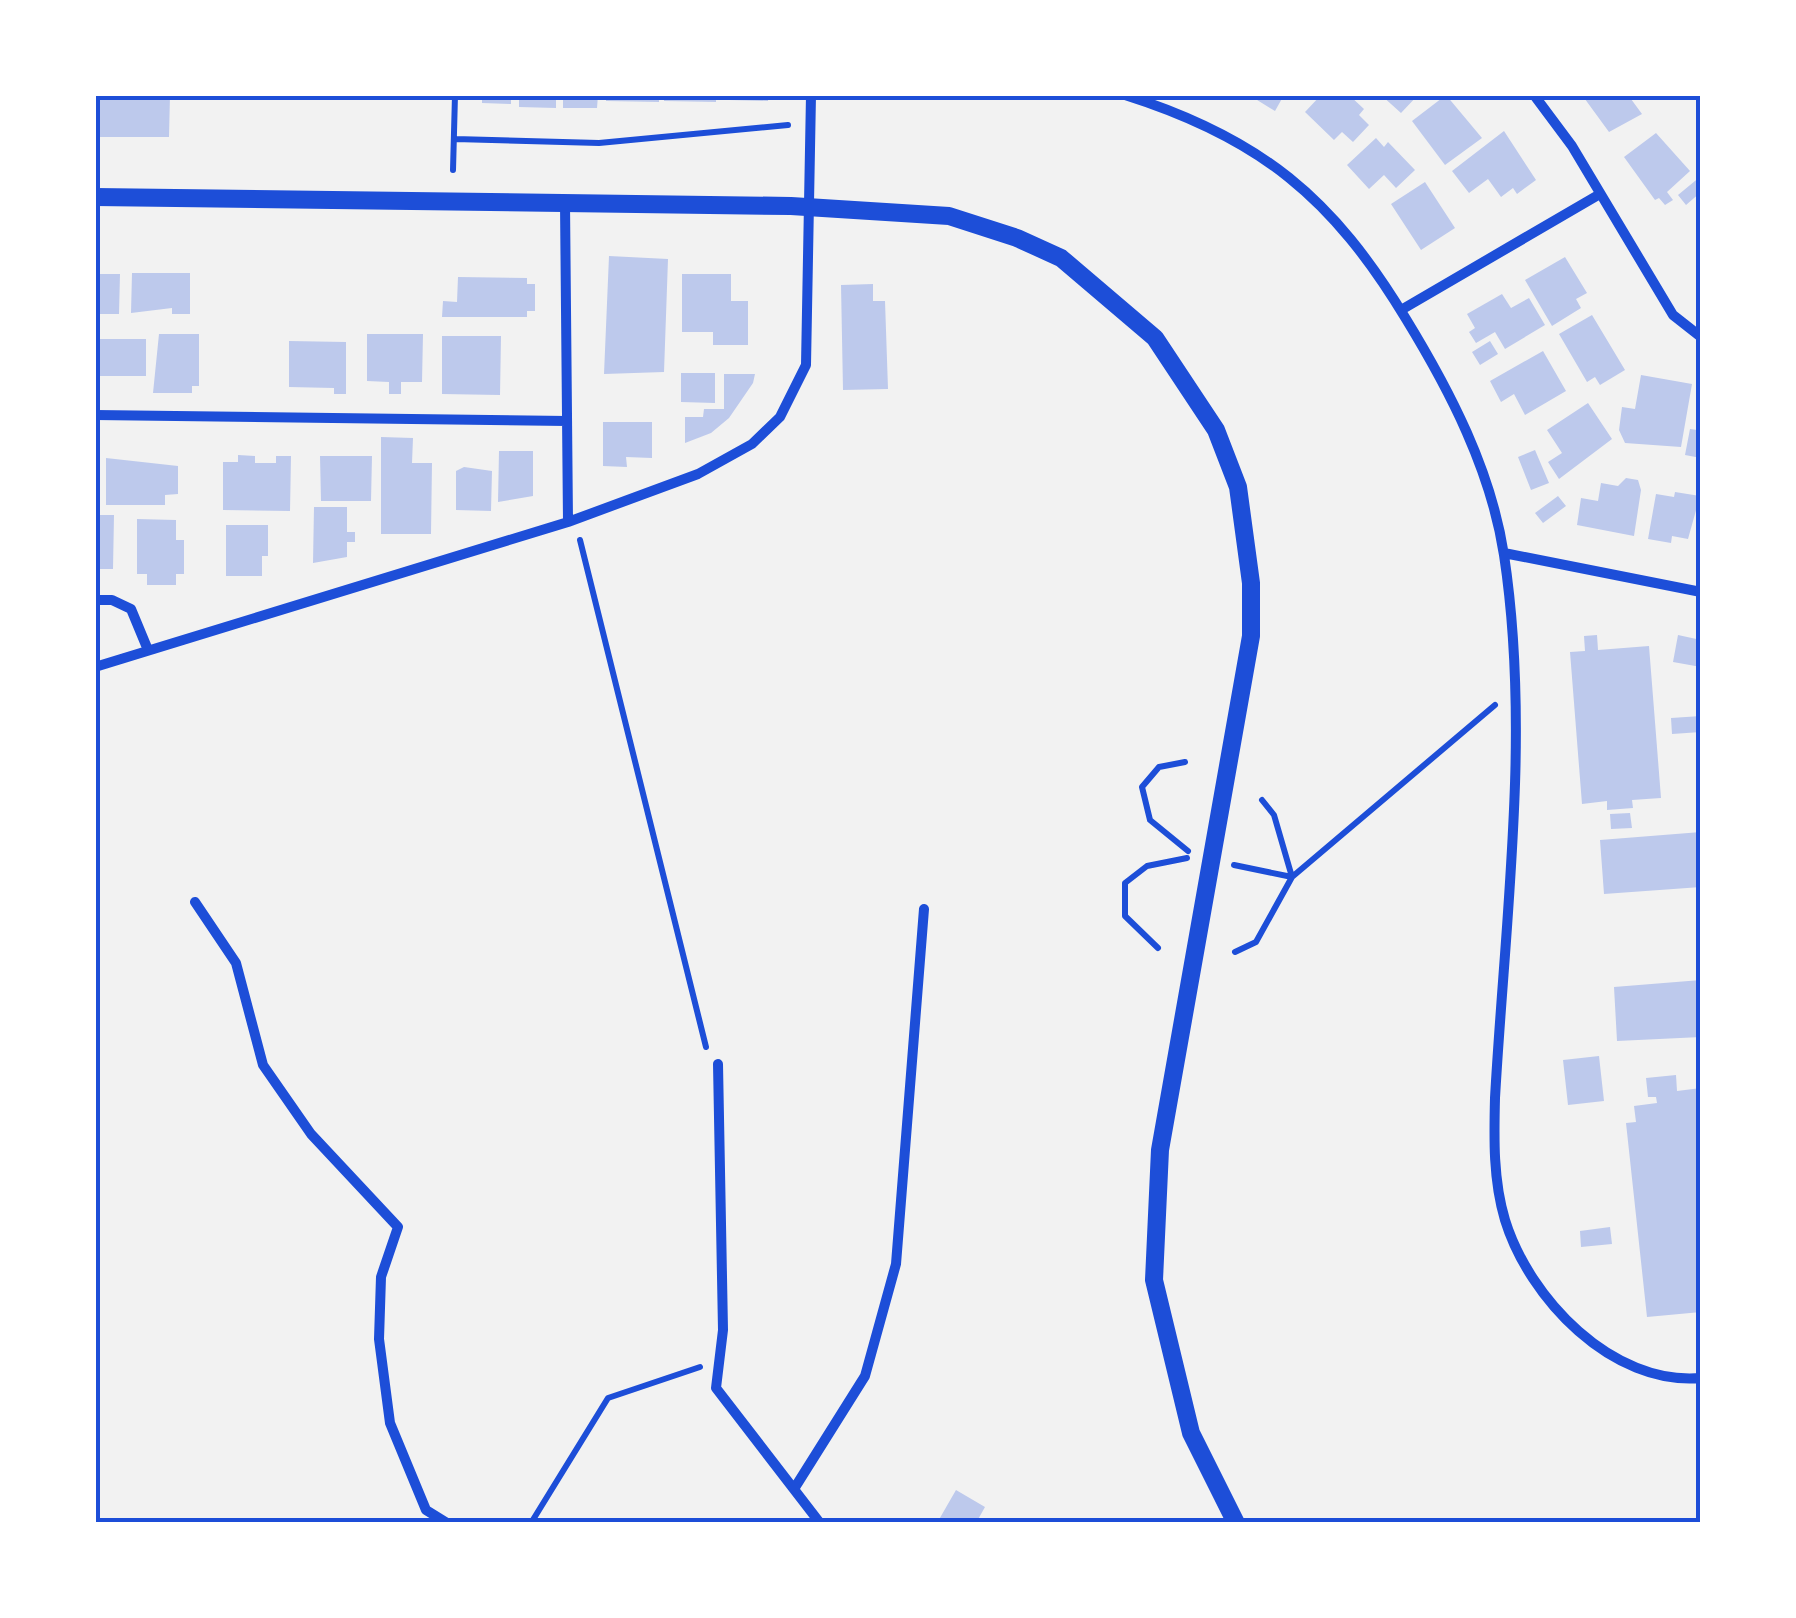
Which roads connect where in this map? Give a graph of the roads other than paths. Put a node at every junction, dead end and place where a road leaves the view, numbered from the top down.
1 (810, 95) edge
2 (1125, 95) edge
3 (1534, 95) edge
4 (1600, 194) junction
5 (95, 198) edge
6 (565, 202) junction
7 (1400, 310) junction
8 (1701, 337) edge
9 (95, 415) edge
10 (566, 420) junction
11 (568, 522) junction
12 (1504, 552) junction
13 (1701, 592) edge
14 (95, 600) edge
15 (148, 650) junction
16 (95, 667) edge
17 (195, 902) dead end
18 (924, 910) dead end
19 (718, 1064) road end
20 (1701, 1378) edge
21 (794, 1489) junction
22 (447, 1523) edge
23 (820, 1523) edge
24 (1236, 1523) edge

1 - 11 street
2 - 7 street
3 - 4 street
4 - 7 street
4 - 8 street
5 - 6 street
6 - 10 street
6 - 24 street
7 - 12 street
9 - 10 street
10 - 11 street
11 - 15 street
12 - 13 street
12 - 20 street
14 - 15 street
15 - 16 street
17 - 22 street
18 - 21 street
19 - 21 street
21 - 23 street

